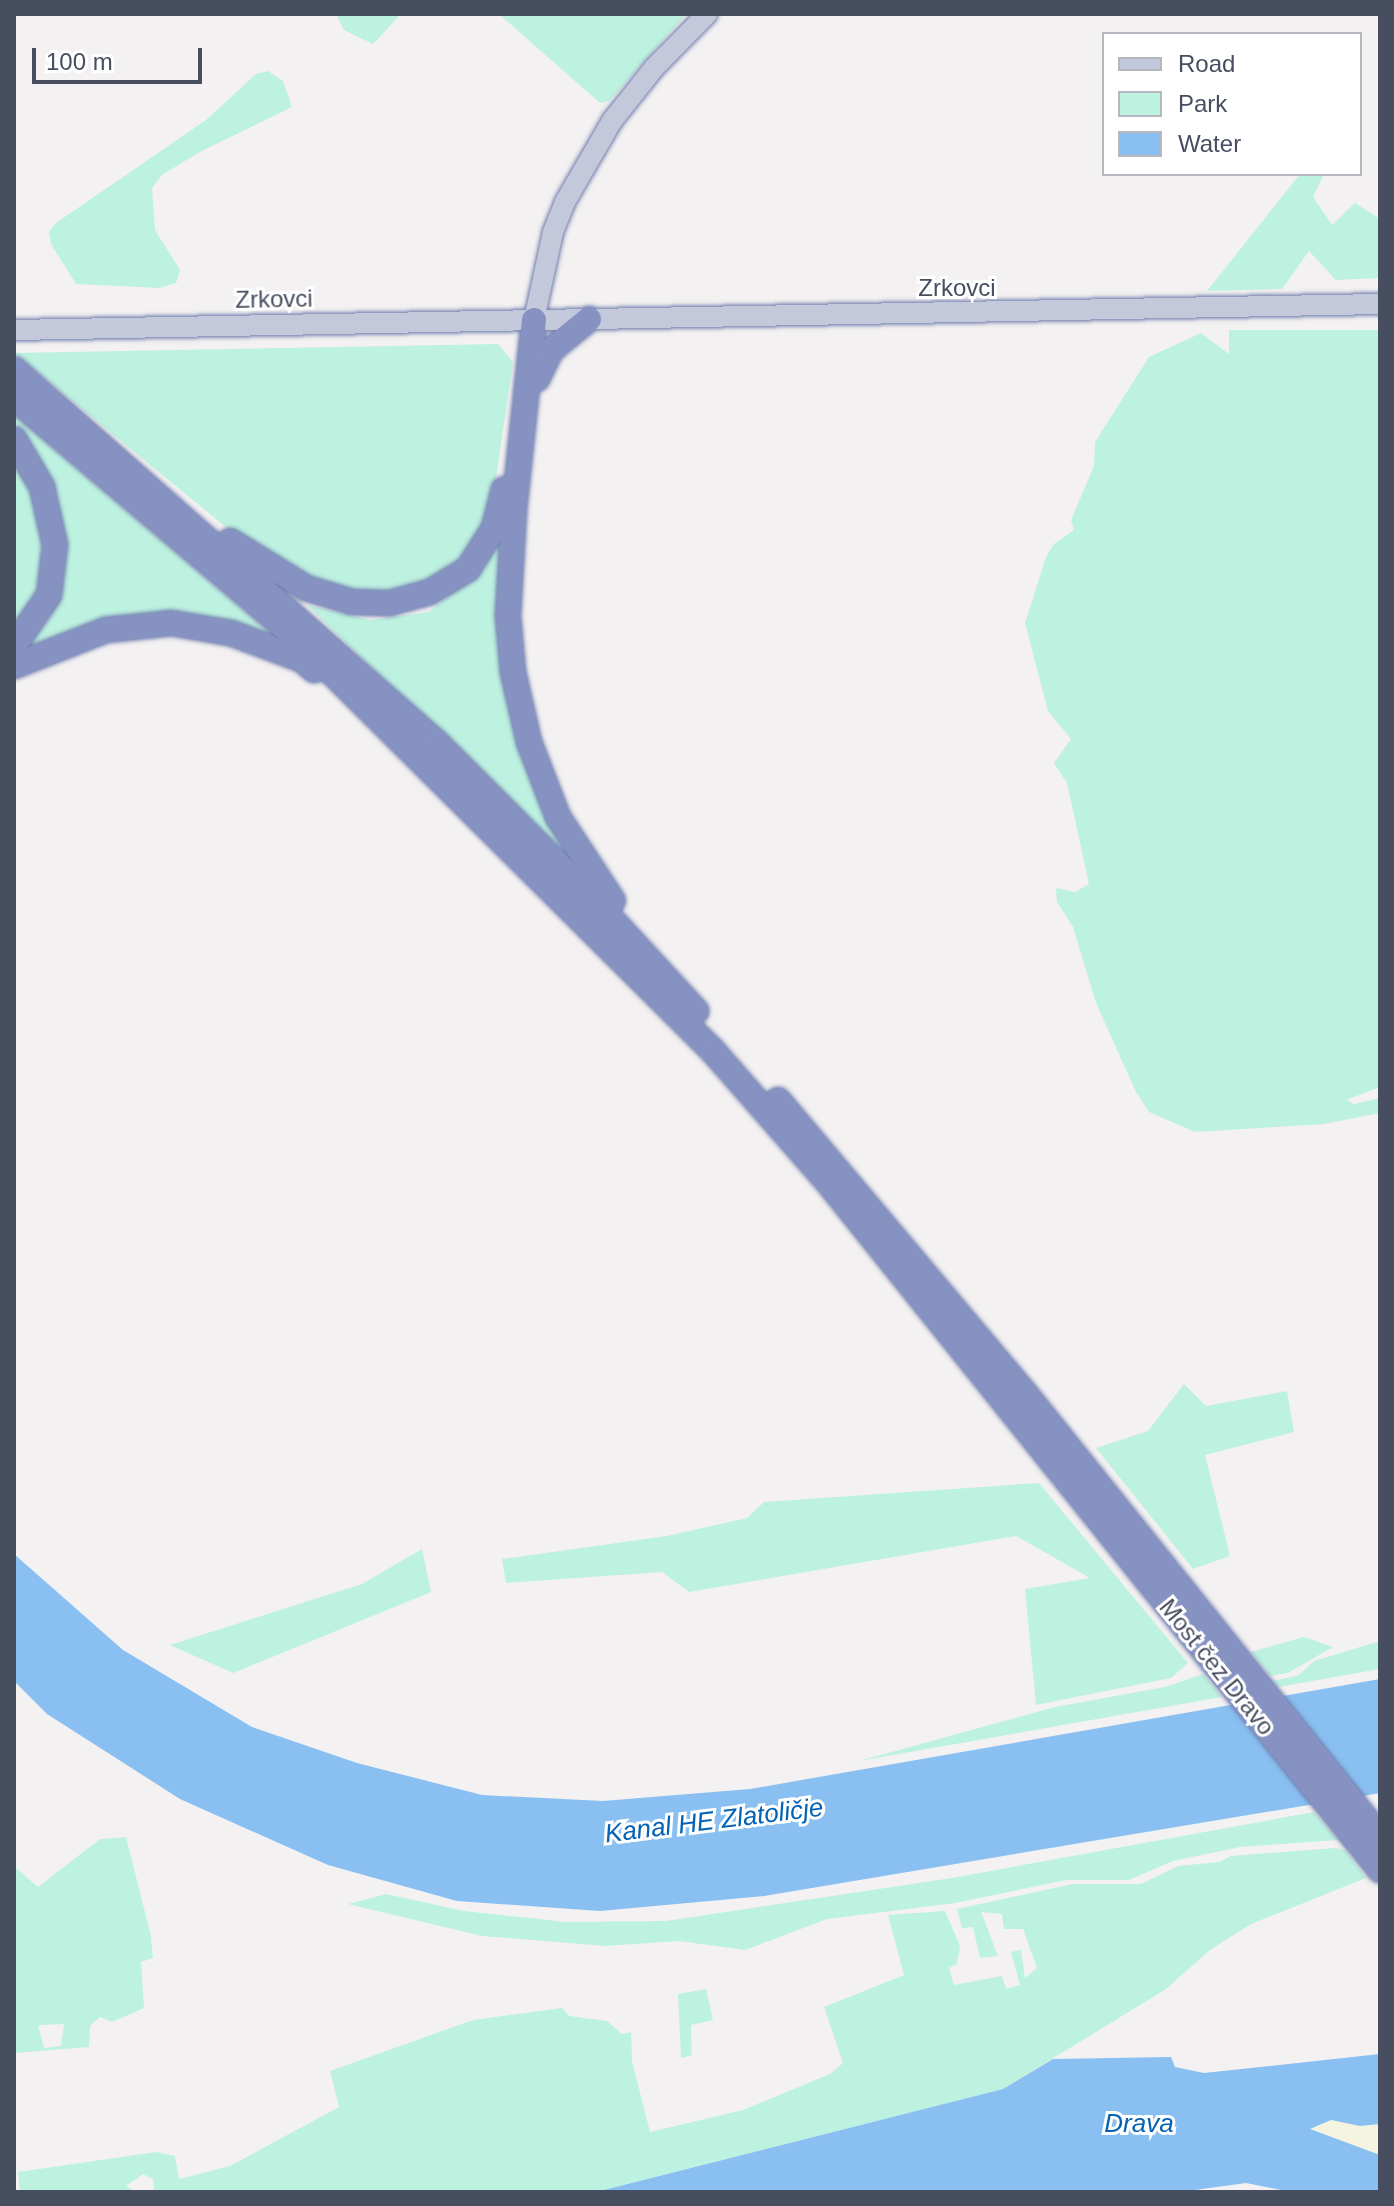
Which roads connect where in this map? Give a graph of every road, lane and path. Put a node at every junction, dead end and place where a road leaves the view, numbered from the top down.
1 (702, 20) edge
2 (1380, 304) edge
3 (589, 319) junction
4 (534, 320) junction
5 (14, 330) edge
6 (14, 369) edge
7 (530, 387) junction
8 (14, 398) edge
9 (14, 439) edge
10 (192, 526) junction
11 (14, 646) edge
12 (14, 666) edge
13 (365, 703) junction
14 (681, 996) junction
15 (960, 1331) junction
16 (1016, 1399) junction
17 (1380, 1836) edge
18 (1380, 1870) edge

1 - 4 street
2 - 3 street, Zrkovci
3 - 4 street, Zrkovci
3 - 7 highway
4 - 5 street, Zrkovci
4 - 7 highway
4 - 10 highway
6 - 10 highway
7 - 14 highway
8 - 13 highway
9 - 11 highway
10 - 14 highway
12 - 13 highway
13 - 15 highway
14 - 15 highway
15 - 16 highway
16 - 17 highway, Most čez Dravo
16 - 18 highway, Most čez Dravo

